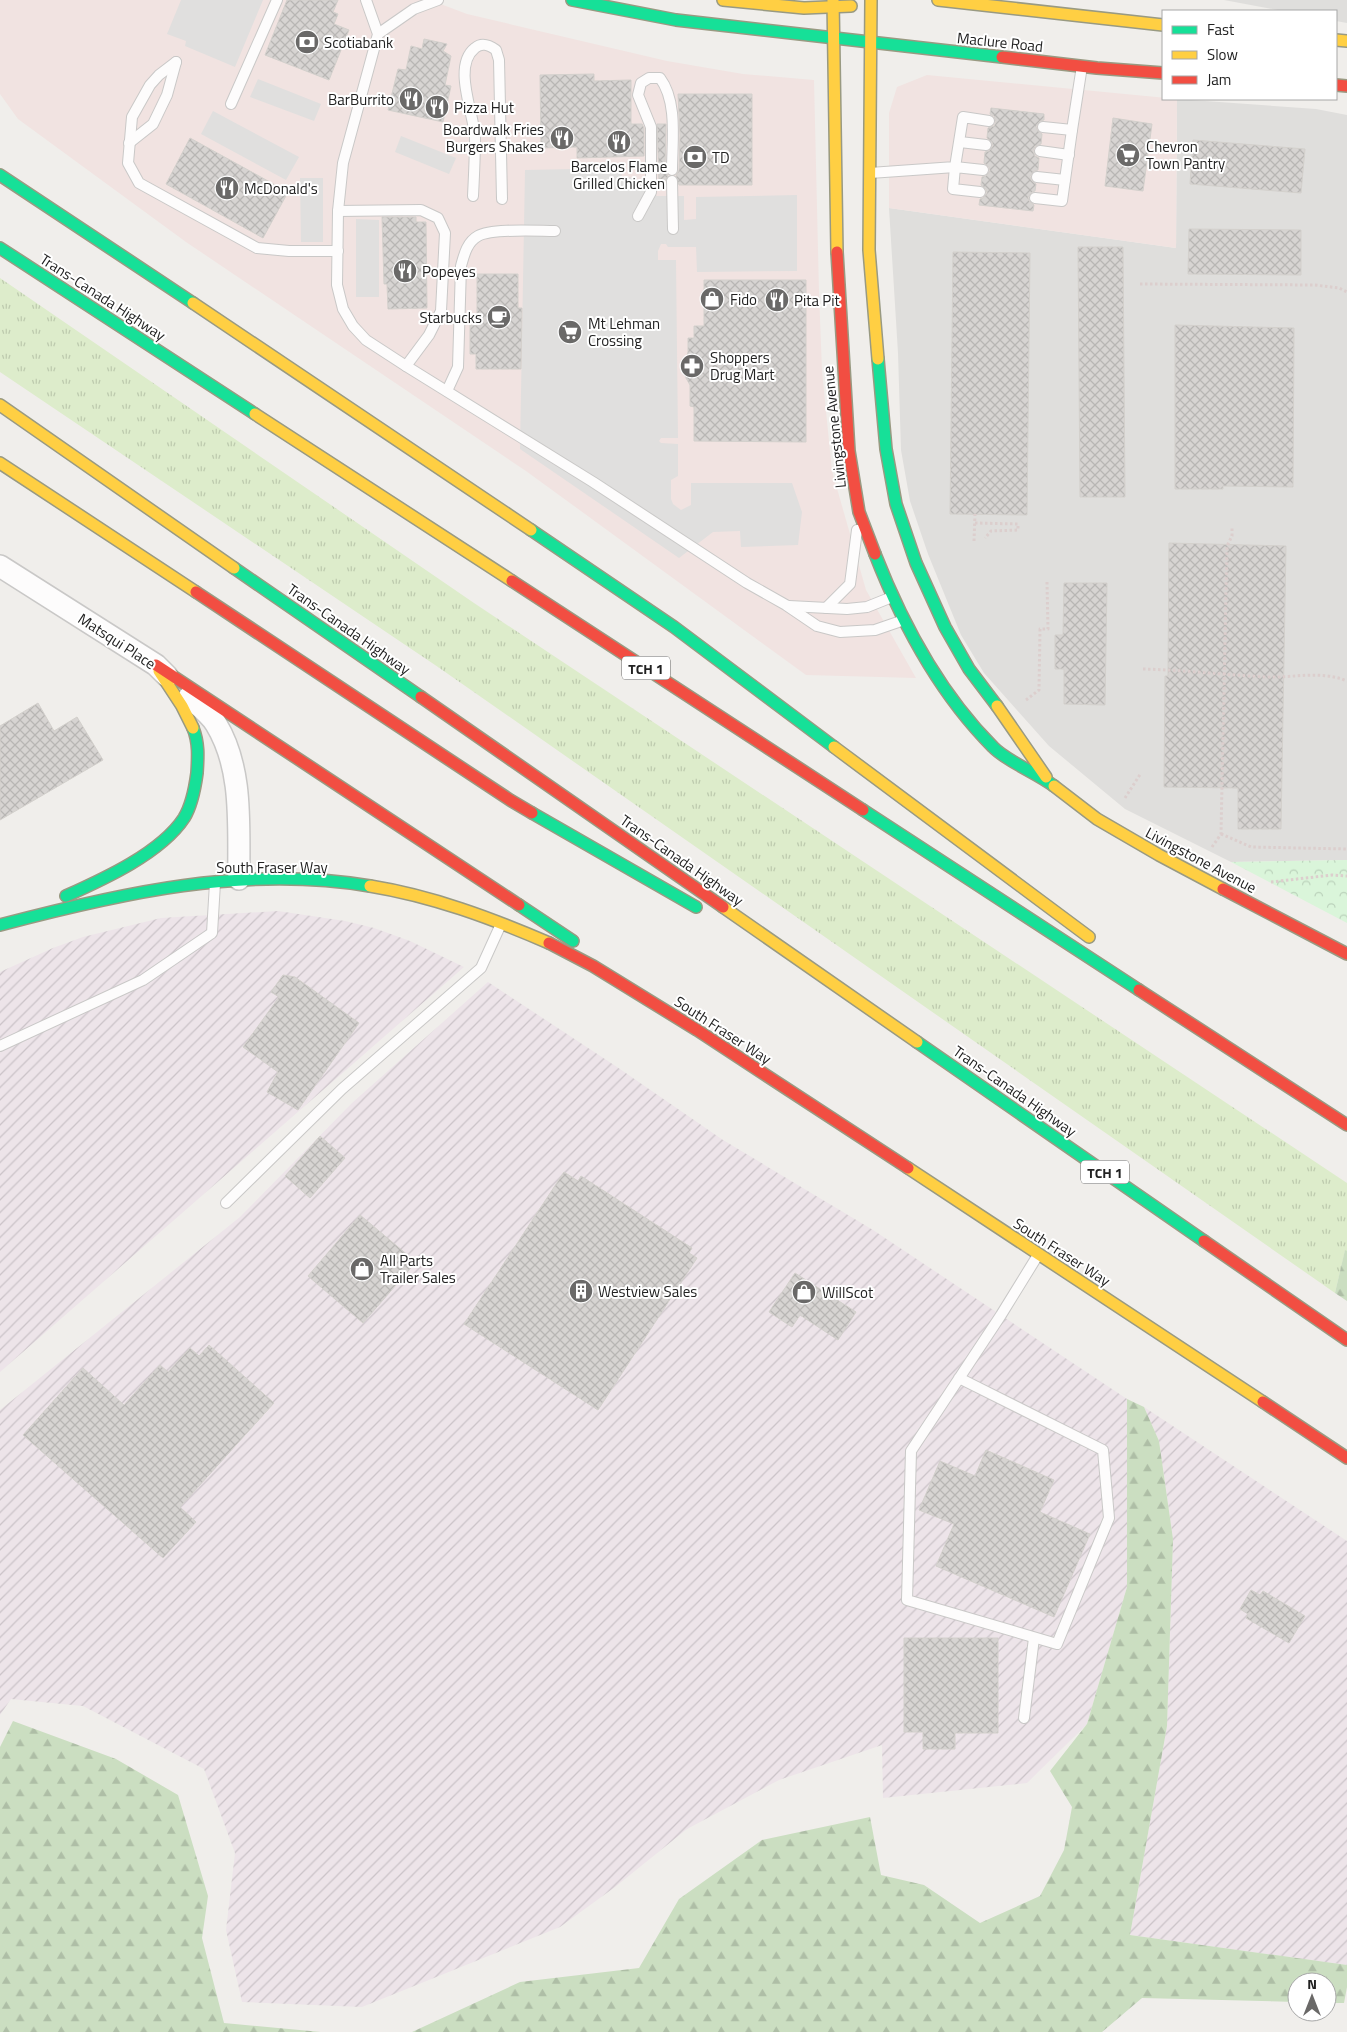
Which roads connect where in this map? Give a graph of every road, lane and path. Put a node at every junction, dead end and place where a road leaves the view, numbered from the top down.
1 (277, 0) edge
2 (366, 0) edge
3 (438, 0) edge
4 (572, 0) edge
5 (723, 0) edge
6 (861, 0) edge
7 (871, 0) edge
8 (938, 0) edge
9 (833, 5) edge
10 (1162, 25) edge
11 (378, 34) junction
12 (834, 38) junction
13 (871, 43) junction
14 (1082, 66) junction
15 (1162, 73) edge
16 (231, 104) dead end
17 (989, 121) dead end
18 (1043, 127) dead end
19 (1072, 130) junction
20 (960, 142) junction
21 (129, 143) junction
22 (986, 145) dead end
23 (1040, 151) dead end
24 (1069, 155) junction
25 (0, 161) edge
26 (956, 167) junction
27 (983, 170) dead end
28 (869, 173) junction
29 (0, 175) edge
30 (1037, 176) dead end
31 (1065, 180) junction
32 (980, 192) dead end
33 (473, 196) dead end
34 (1035, 198) dead end
35 (502, 199) dead end
36 (338, 211) junction
37 (638, 216) dead end
38 (673, 229) dead end
39 (555, 231) dead end
40 (110, 247) junction
41 (0, 248) edge
42 (338, 251) junction
43 (1140, 284) dead end
44 (1347, 292) edge
45 (406, 366) junction
46 (447, 391) junction
47 (0, 405) edge
48 (0, 463) edge
49 (859, 512) junction
50 (975, 514) dead end
51 (975, 523) junction
52 (1232, 527) dead end
53 (985, 538) dead end
54 (974, 541) dead end
55 (0, 566) edge
56 (1047, 582) dead end
57 (898, 596) junction
58 (786, 605) junction
59 (826, 608) junction
60 (907, 616) junction
61 (156, 665) junction
62 (1143, 669) dead end
63 (1224, 675) junction
64 (1347, 681) edge
65 (1020, 706) dead end
66 (1142, 773) dead end
67 (1048, 781) junction
68 (1124, 798) dead end
69 (1222, 834) junction
70 (1212, 847) dead end
71 (1347, 849) edge
72 (1347, 876) edge
73 (239, 879) junction
74 (215, 881) junction
75 (1268, 882) dead end
76 (708, 915) dead end
77 (501, 924) junction
78 (0, 925) edge
79 (743, 935) dead end
80 (1095, 941) dead end
81 (1347, 954) edge
82 (1158, 988) dead end
83 (864, 1004) junction
84 (705, 1035) junction
85 (0, 1046) edge
86 (1293, 1089) junction
87 (1347, 1125) edge
88 (226, 1203) dead end
89 (1038, 1254) junction
90 (1347, 1340) edge
91 (959, 1378) junction
92 (1347, 1458) edge
93 (1034, 1638) junction
94 (1024, 1718) dead end

1 - 16 lane
2 - 11 lane
3 - 11 lane
4 - 12 main road, Maclure Road
5 - 9 main road
6 - 9 main road
7 - 13 main road, Livingstone Avenue
8 - 10 main road
9 - 12 main road, Livingstone Avenue
11 - 36 lane
12 - 13 main road, Maclure Road
12 - 49 main road, Livingstone Avenue
13 - 14 main road, Maclure Road
13 - 28 main road, Livingstone Avenue
14 - 15 main road, Maclure Road
14 - 19 lane
17 - 20 lane
18 - 19 lane
19 - 24 lane
20 - 22 lane
20 - 26 lane
21 - 21 lane
21 - 42 lane
23 - 24 lane
24 - 31 lane
25 - 40 main road
26 - 27 lane
26 - 28 lane
26 - 32 lane
28 - 67 main road, Livingstone Avenue
29 - 40 main road
30 - 31 lane
31 - 34 lane
33 - 35 lane
36 - 42 lane
36 - 45 lane
37 - 38 lane
39 - 46 lane
40 - 80 main road
41 - 86 main road, Trans-Canada Highway / TCH 1
42 - 45 lane
43 - 44 path
45 - 46 lane
46 - 58 lane
47 - 83 main road, Trans-Canada Highway / TCH 1
48 - 76 main road
49 - 57 main road, Livingstone Avenue
49 - 59 lane
50 - 51 path
51 - 53 path
51 - 54 path
52 - 63 path
55 - 61 street, Matsqui Place
56 - 65 path
57 - 59 lane
57 - 60 main road, Livingstone Avenue
58 - 59 lane
58 - 60 lane
60 - 67 main road, Livingstone Avenue
61 - 73 street, Matsqui Place
61 - 78 main road
61 - 84 main road
62 - 63 path
63 - 64 path
63 - 69 path
66 - 68 path
67 - 81 main road, Livingstone Avenue
69 - 70 path
69 - 71 path
72 - 75 path
73 - 74 main road, South Fraser Way
73 - 77 main road, South Fraser Way
74 - 78 main road, South Fraser Way
74 - 85 lane
77 - 84 main road, South Fraser Way
77 - 88 lane
79 - 83 main road
82 - 86 main road
83 - 90 main road, Trans-Canada Highway / TCH 1
84 - 89 main road, South Fraser Way
86 - 87 main road, Trans-Canada Highway / TCH 1
89 - 91 lane
89 - 92 main road, South Fraser Way
91 - 93 lane
91 - 93 lane
93 - 94 lane

